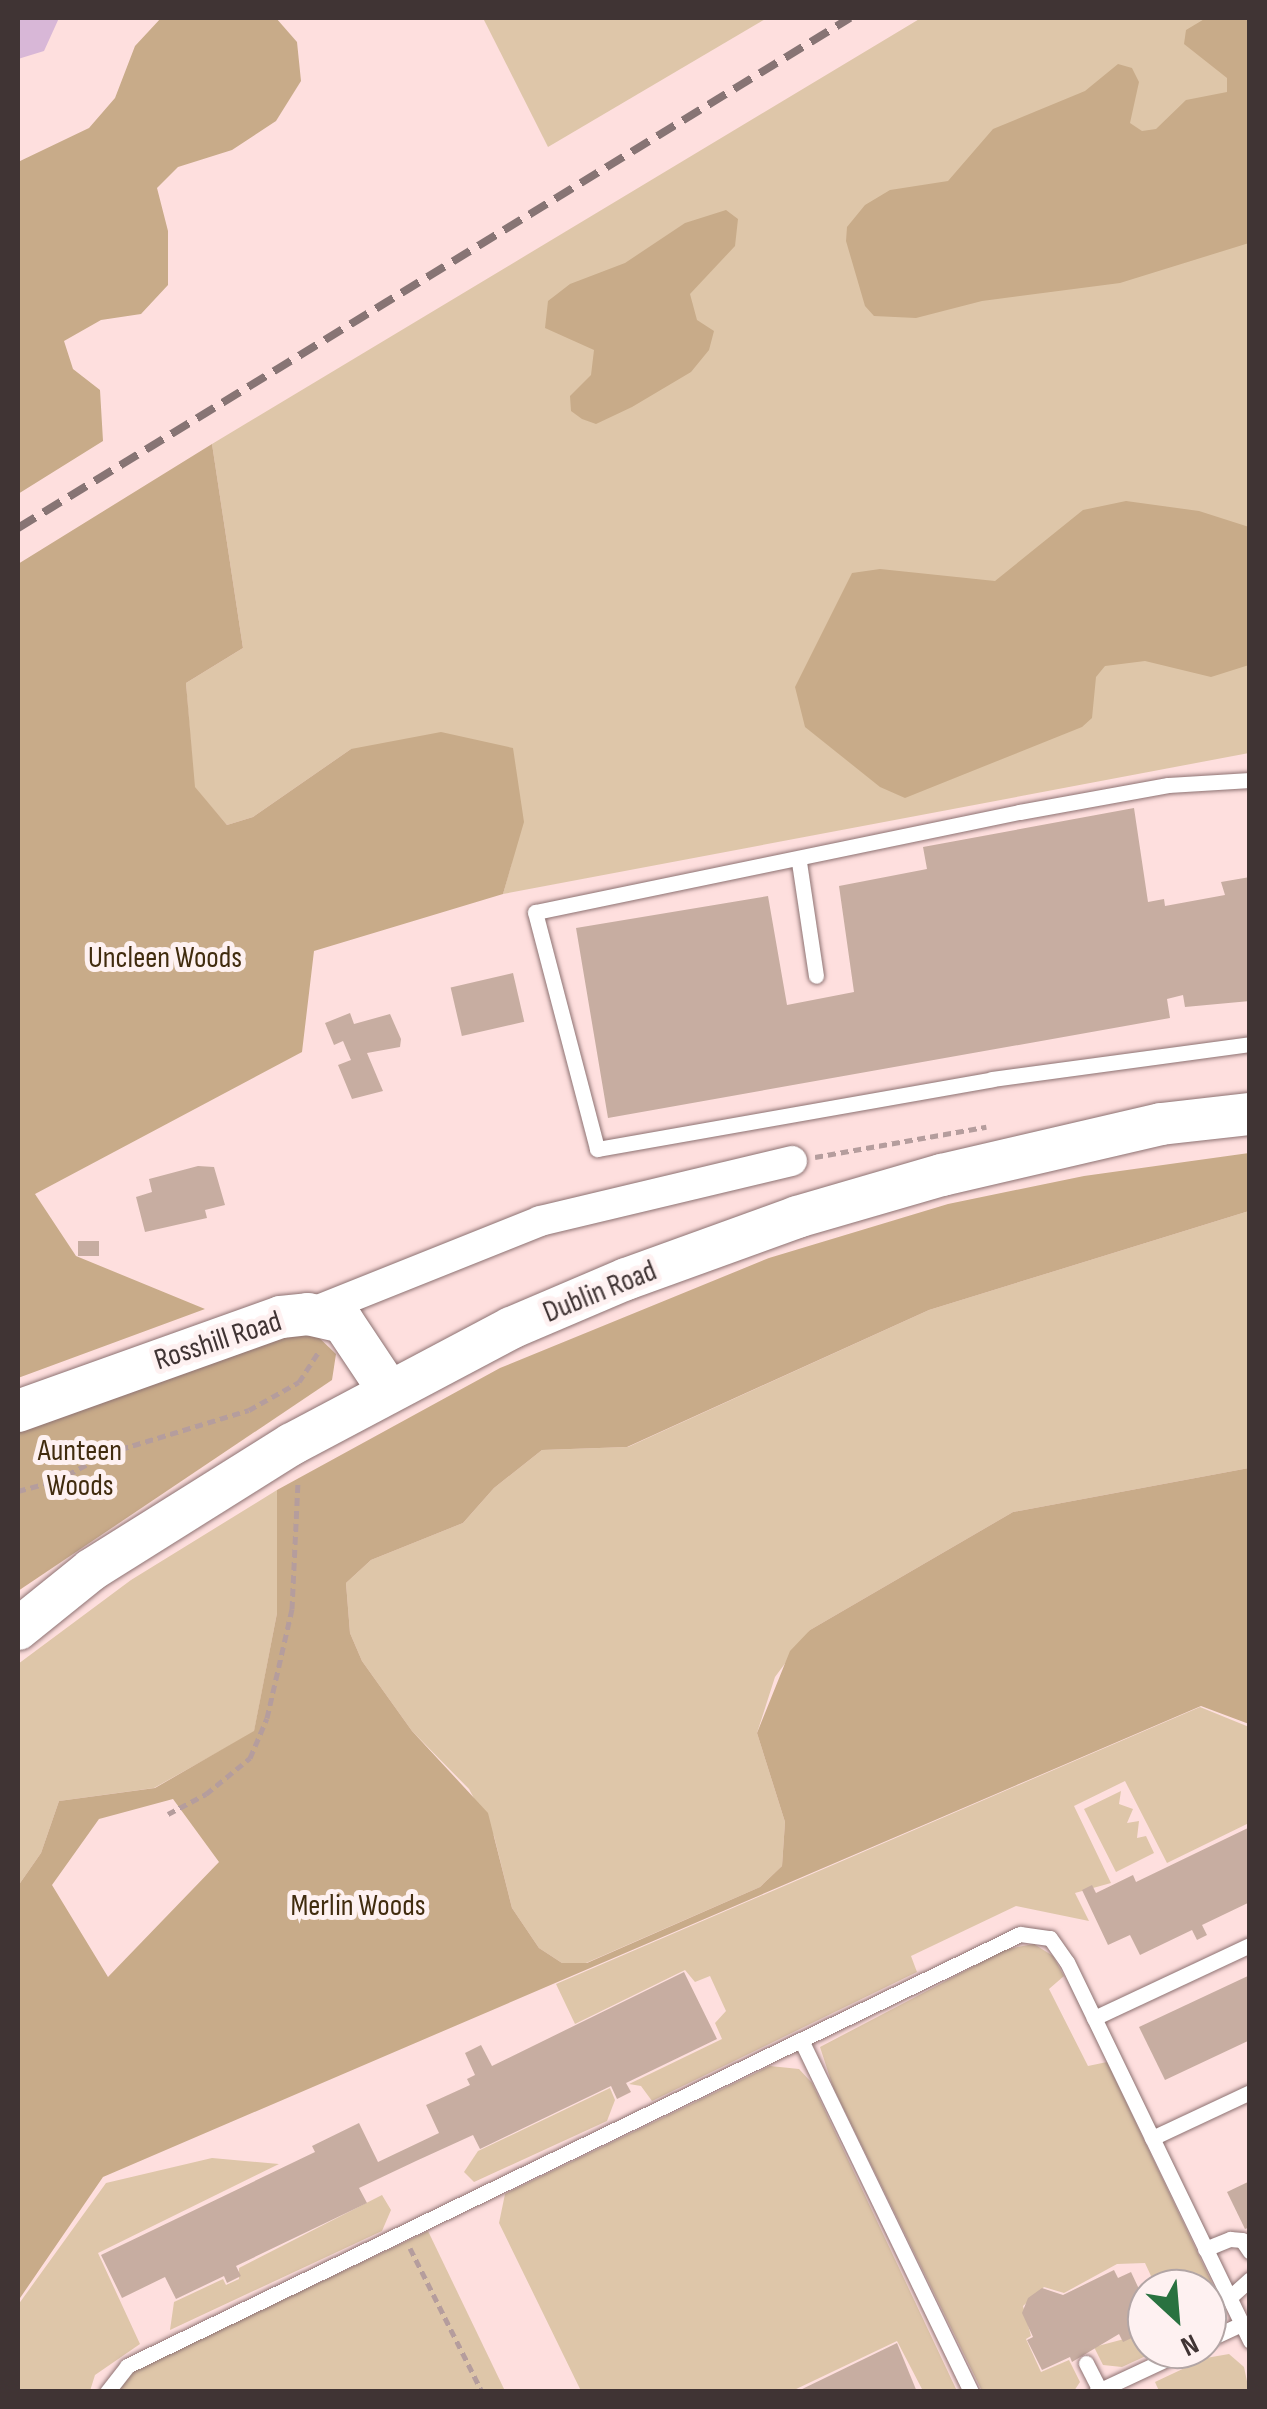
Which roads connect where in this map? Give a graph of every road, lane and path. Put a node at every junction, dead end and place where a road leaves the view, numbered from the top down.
1 (1250, 780) edge
2 (799, 862) junction
3 (816, 976) dead end
4 (1250, 1044) edge
5 (1250, 1114) edge
6 (792, 1161) dead end
7 (321, 1317) junction
8 (388, 1390) junction
9 (18, 1410) edge
10 (292, 1444) junction
11 (18, 1490) edge
12 (18, 1629) edge
13 (168, 1814) dead end
14 (1250, 1946) edge
15 (1094, 2018) junction
16 (801, 2040) junction
17 (1250, 2092) edge
18 (1152, 2138) junction
19 (402, 2232) junction
20 (1205, 2249) junction
21 (1250, 2252) edge
22 (1250, 2279) edge
23 (1229, 2298) junction
24 (1242, 2324) junction
25 (1227, 2331) edge
26 (1250, 2341) edge
27 (1086, 2363) dead end
28 (1145, 2369) edge
29 (1098, 2391) edge
30 (107, 2392) edge
31 (482, 2392) edge
32 (971, 2392) edge

1 - 2 lane
2 - 3 lane
2 - 4 lane
5 - 8 main road, Dublin Road
6 - 7 street
7 - 8 main road
7 - 9 main road, Rosshill Road
7 - 11 path
8 - 10 main road, Dublin Road
10 - 12 main road, Dublin Road
10 - 13 path
14 - 15 lane
15 - 16 lane
15 - 18 lane
16 - 19 lane
16 - 32 lane
17 - 18 lane
18 - 20 lane
19 - 30 lane
19 - 31 path
20 - 21 lane
20 - 23 lane
22 - 23 lane
23 - 24 lane
24 - 25 lane
24 - 26 lane
27 - 29 lane
28 - 29 lane

